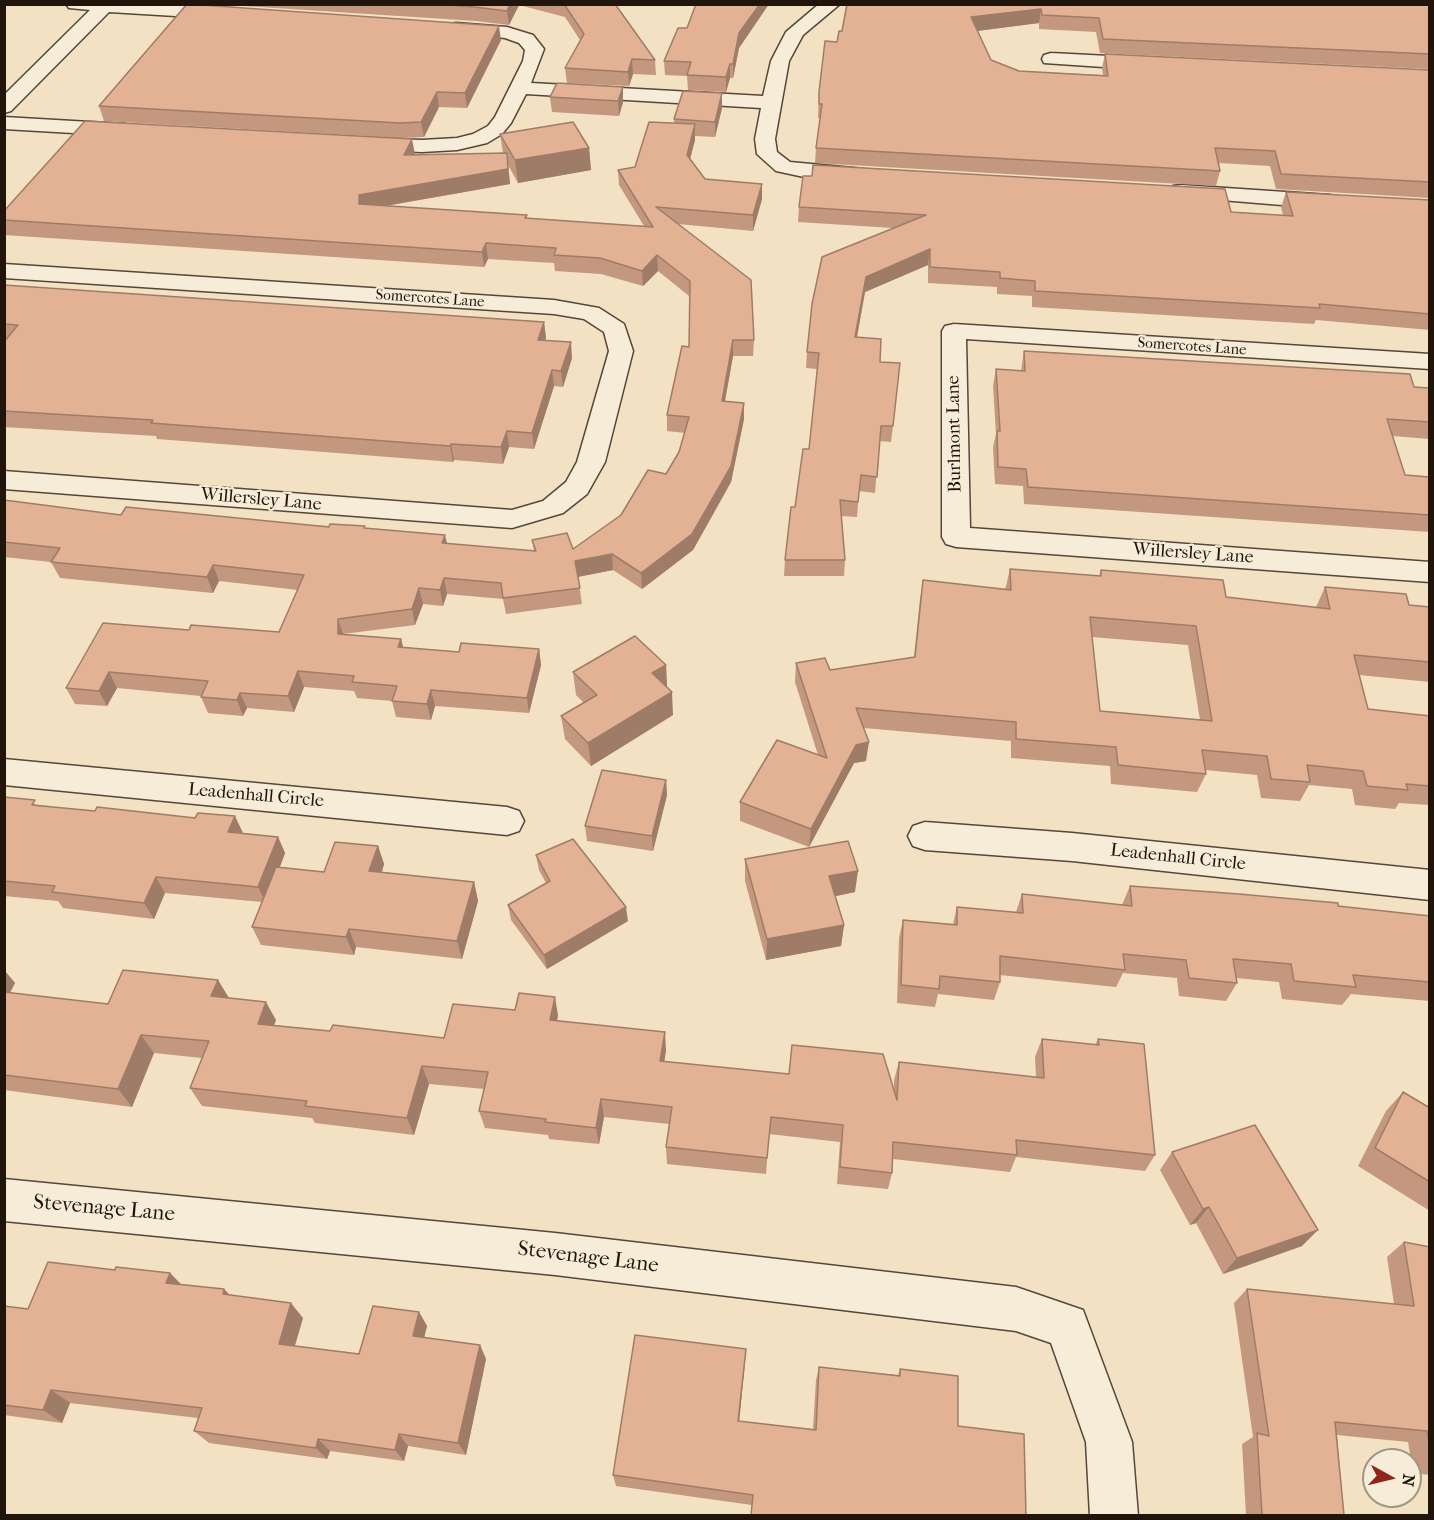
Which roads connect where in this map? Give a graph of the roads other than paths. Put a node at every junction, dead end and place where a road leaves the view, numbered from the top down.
1 (75, 4) edge
2 (831, 4) edge
3 (105, 5) edge
4 (243, 15) edge
5 (441, 27) edge
6 (1051, 59) dead end
7 (1169, 65) edge
8 (518, 88) junction
9 (773, 103) junction
10 (4, 107) edge
11 (4, 123) edge
12 (141, 131) edge
13 (352, 142) edge
14 (875, 175) edge
15 (1161, 190) edge
16 (1347, 203) edge
17 (4, 271) edge
18 (954, 331) joint
19 (1430, 362) edge
20 (4, 480) edge
21 (517, 517) joint
22 (956, 537) joint
23 (1430, 572) edge
24 (4, 772) edge
25 (507, 821) dead end
26 (925, 836) dead end
27 (1430, 885) edge
28 (4, 1200) edge
29 (1113, 1515) edge

1 - 3 street
2 - 9 street
3 - 4 street
3 - 10 street
5 - 8 street
6 - 7 street
8 - 9 street
8 - 13 street
9 - 14 street
11 - 12 street
15 - 16 street
17 - 21 street, Somercotes Lane
18 - 19 street, Somercotes Lane
18 - 22 street, Burlmont Lane
20 - 21 street, Willersley Lane
22 - 23 street, Willersley Lane
24 - 25 street, Leadenhall Circle
26 - 27 street, Leadenhall Circle
28 - 29 street, Stevenage Lane

